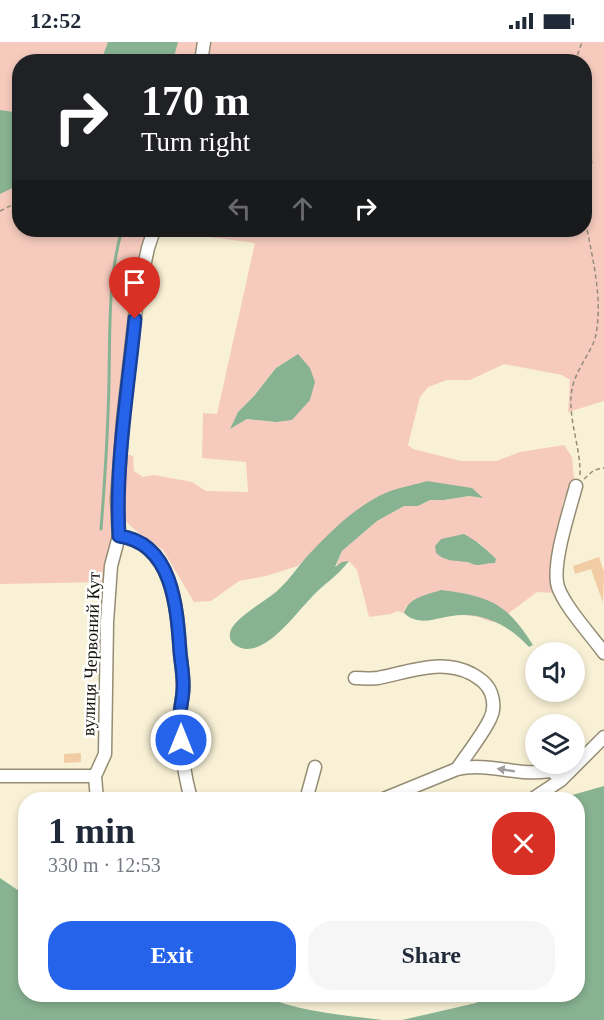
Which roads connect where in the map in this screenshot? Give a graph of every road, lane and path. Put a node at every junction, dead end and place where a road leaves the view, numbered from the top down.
1 (152, 237) edge
2 (589, 237) edge
3 (604, 468) edge
4 (576, 486) junction
5 (119, 536) junction
6 (604, 653) edge
7 (355, 678) dead end
8 (604, 737) edge
9 (315, 767) dead end
10 (457, 769) junction
11 (0, 776) edge
12 (95, 776) junction
13 (561, 780) junction
14 (96, 792) edge
15 (189, 792) edge
16 (308, 792) edge
17 (397, 792) edge
18 (546, 792) edge

1 - 5 street, вулиця Червоний Кут
2 - 4 path
3 - 4 path
4 - 6 street
5 - 12 street, вулиця Червоний Кут
5 - 15 street
7 - 10 street
8 - 13 street
9 - 16 street
13 -> 10 street
10 - 17 street
11 - 12 street
12 - 14 street, вулиця Червоний Кут
13 - 18 street

